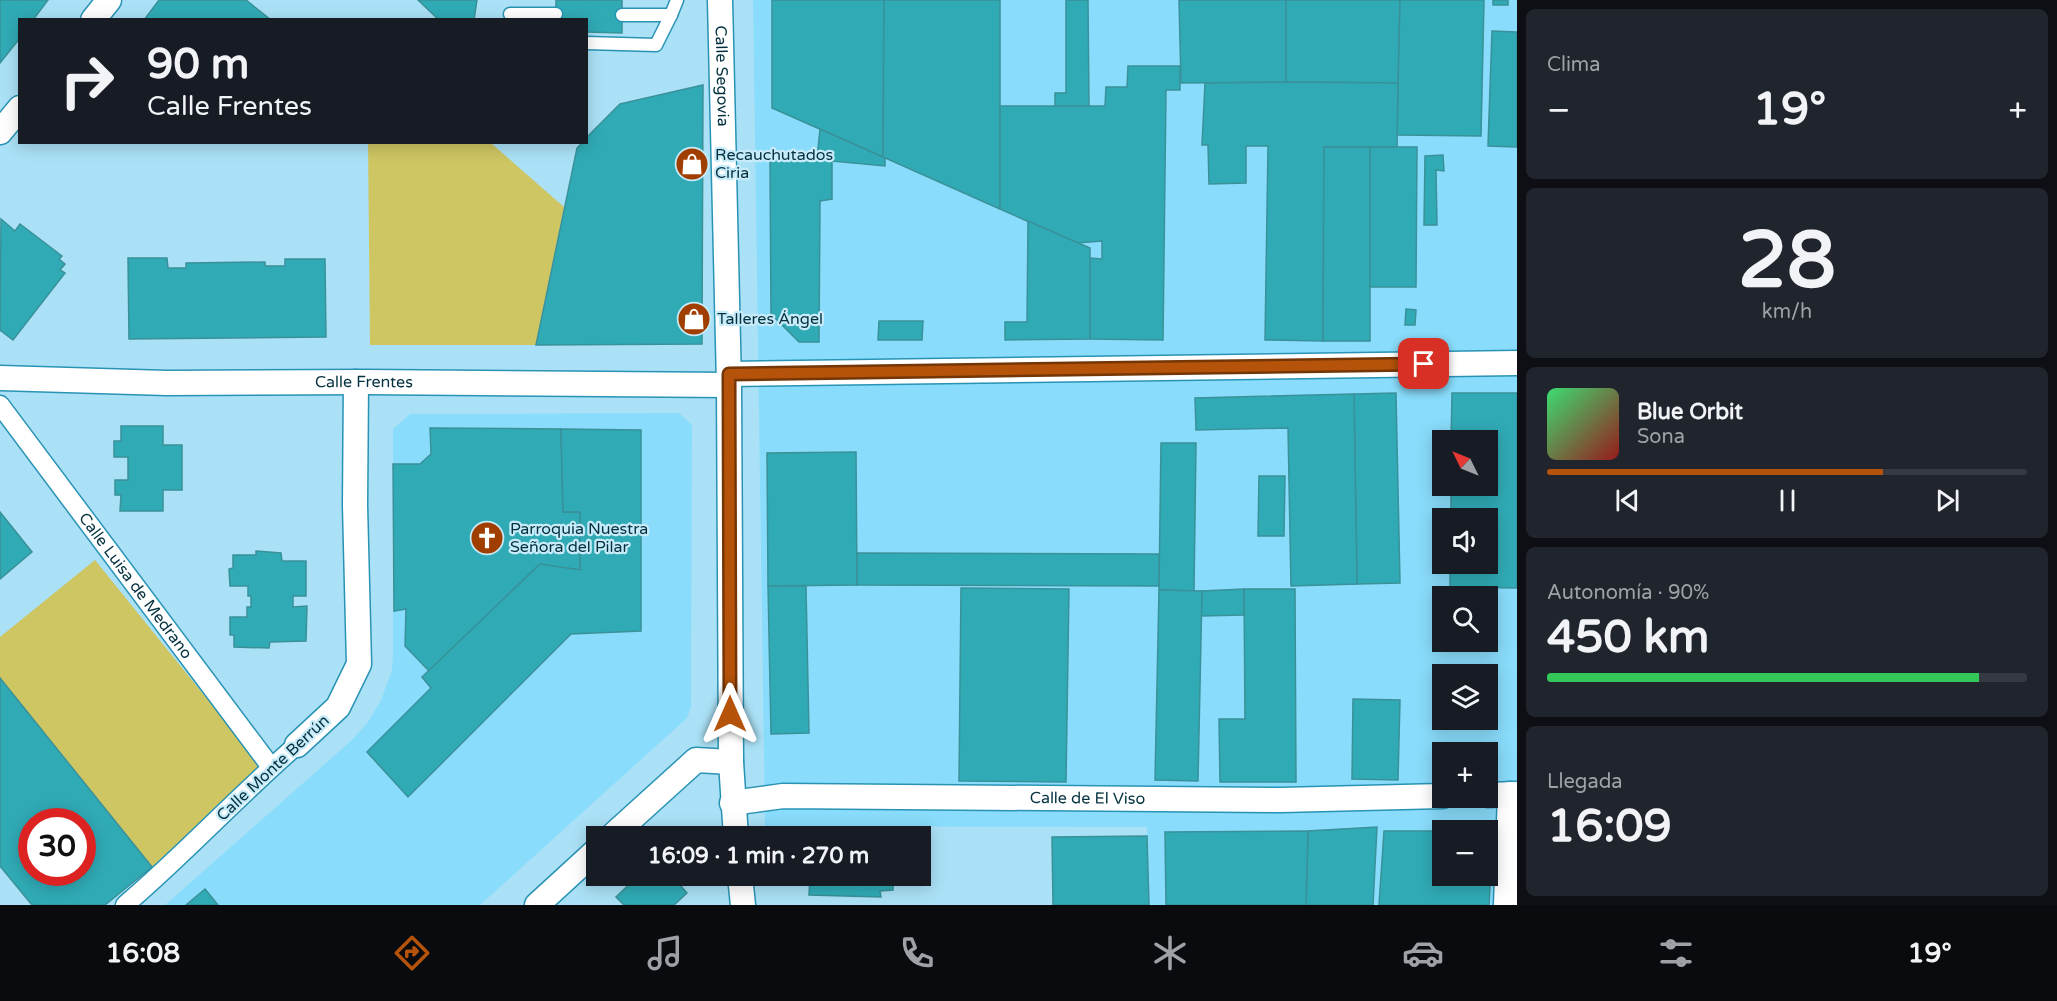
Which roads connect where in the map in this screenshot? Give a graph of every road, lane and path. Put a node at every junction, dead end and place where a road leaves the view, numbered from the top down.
1 (109, 0) edge
2 (511, 0) edge
3 (676, 0) edge
4 (720, 0) edge
5 (556, 14) dead end
6 (622, 15) dead end
7 (671, 15) junction
8 (510, 17) edge
9 (95, 18) edge
10 (588, 43) edge
11 (18, 110) edge
12 (0, 132) edge
13 (1517, 363) edge
14 (0, 378) edge
15 (729, 379) junction
16 (356, 382) junction
17 (0, 405) edge
18 (297, 744) joint
19 (731, 762) junction
20 (271, 767) junction
21 (1505, 794) edge
22 (1432, 796) edge
23 (732, 803) junction
24 (623, 826) edge
25 (735, 826) edge
26 (586, 860) edge
27 (741, 886) edge
28 (125, 905) edge
29 (537, 905) edge
30 (743, 905) edge
31 (1506, 905) edge

1 - 9 street
2 - 8 lane
3 - 7 lane
4 - 15 street, Calle Segovia
5 - 8 lane
6 - 7 lane
7 - 10 lane
11 - 12 street
13 - 15 street, Calle Frentes
14 - 16 street, Calle Frentes
15 - 16 street, Calle Frentes
15 - 19 street, Calle Segovia
16 - 18 street, Calle Monte Berrún
17 - 20 street, Calle Luisa de Medrano
18 - 20 street, Calle Monte Berrún
19 - 23 street, Calle Segovia
19 - 24 street
20 - 28 street, Calle Monte Berrún
21 - 31 street
22 - 23 street, Calle de El Viso
23 - 25 street, Calle Segovia
26 - 29 street
27 - 30 street

